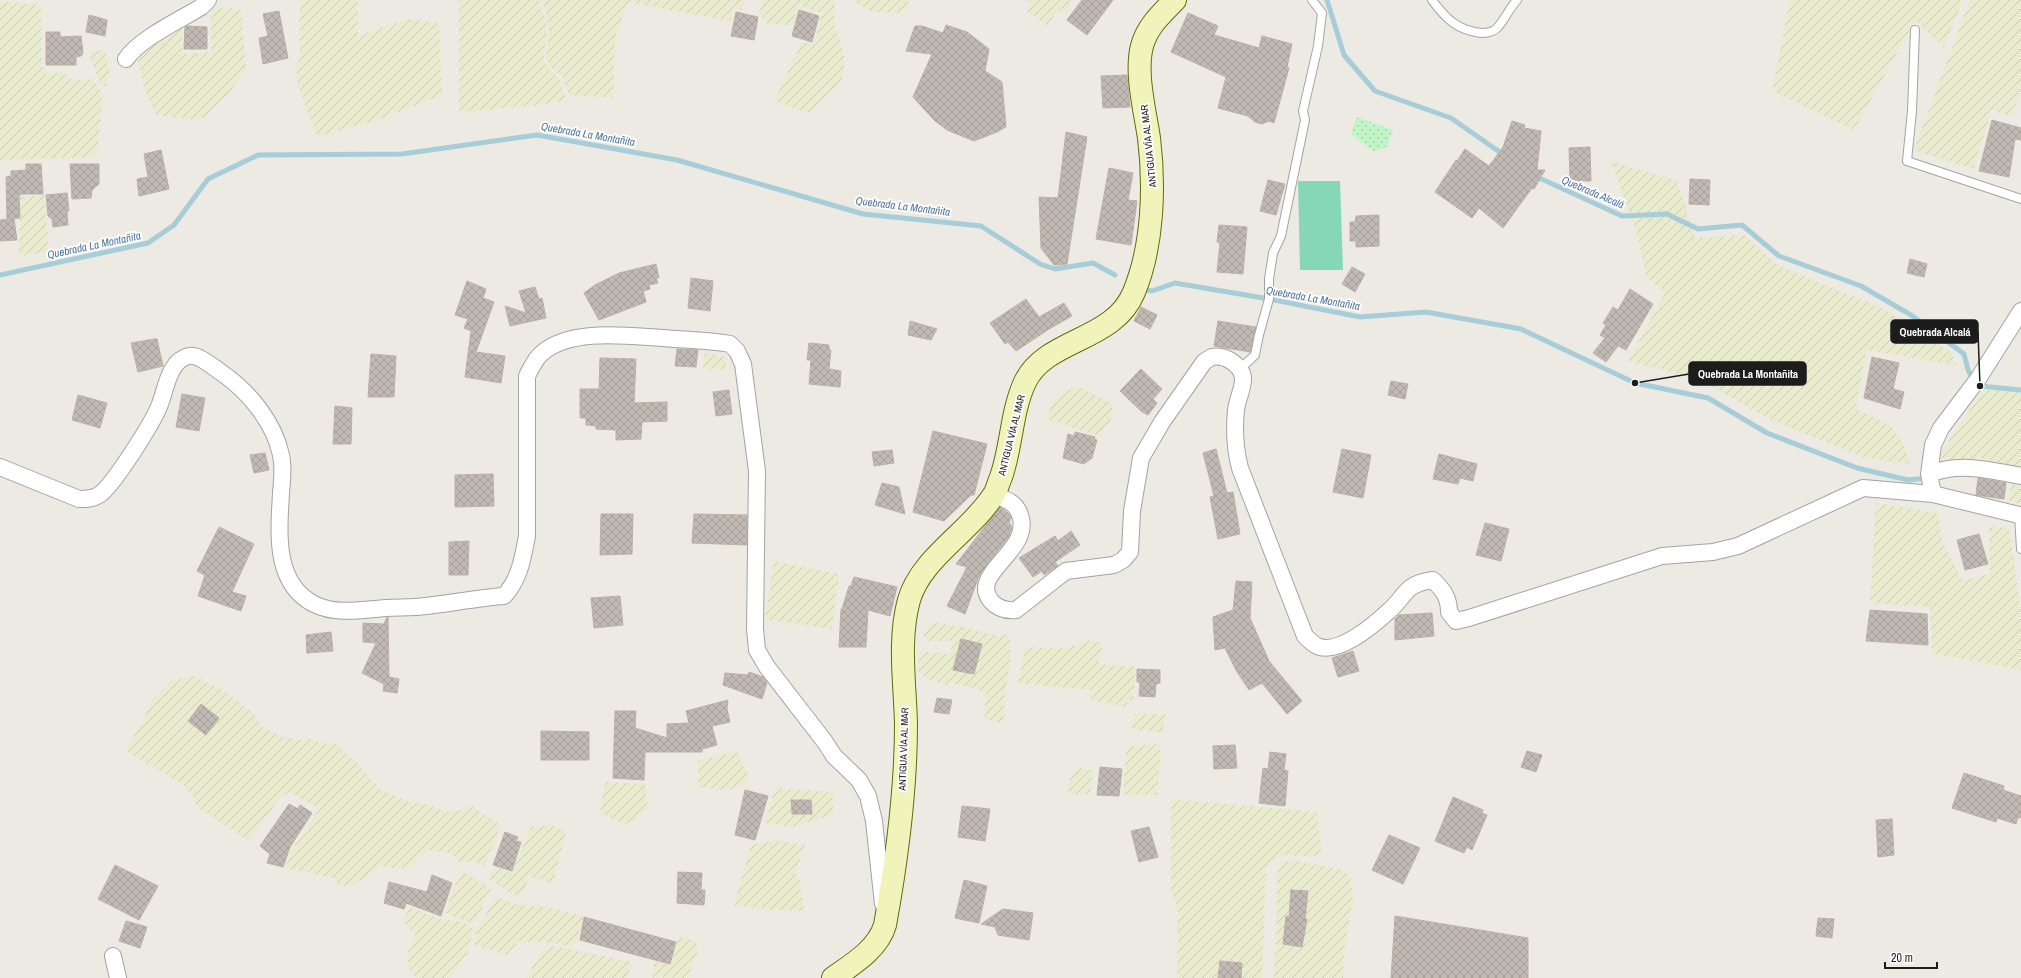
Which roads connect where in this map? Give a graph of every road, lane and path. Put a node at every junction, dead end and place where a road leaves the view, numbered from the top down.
1 (208, 0) edge
2 (1175, 0) edge
3 (1312, 0) edge
4 (1432, 0) edge
5 (1518, 0) edge
6 (1915, 30) dead end
7 (126, 59) dead end
8 (2021, 199) edge
9 (2021, 311) edge
10 (1240, 369) junction
11 (0, 467) edge
12 (1929, 474) junction
13 (2021, 476) edge
14 (1933, 494) junction
15 (994, 495) junction
16 (2018, 515) joint
17 (2021, 549) edge
18 (886, 925) junction
19 (113, 956) dead end
20 (118, 978) edge
21 (833, 978) edge

1 - 7 street
2 - 15 main road, ANTIGUA VÍA AL MAR
3 - 10 lane
4 - 5 lane
6 - 8 lane
9 - 12 street
10 - 14 street
10 - 15 street
11 - 18 street
12 - 13 street
12 - 14 street
14 - 16 street
15 - 18 main road, ANTIGUA VÍA AL MAR
16 - 17 lane
18 - 21 main road, ANTIGUA VÍA AL MAR
19 - 20 street

